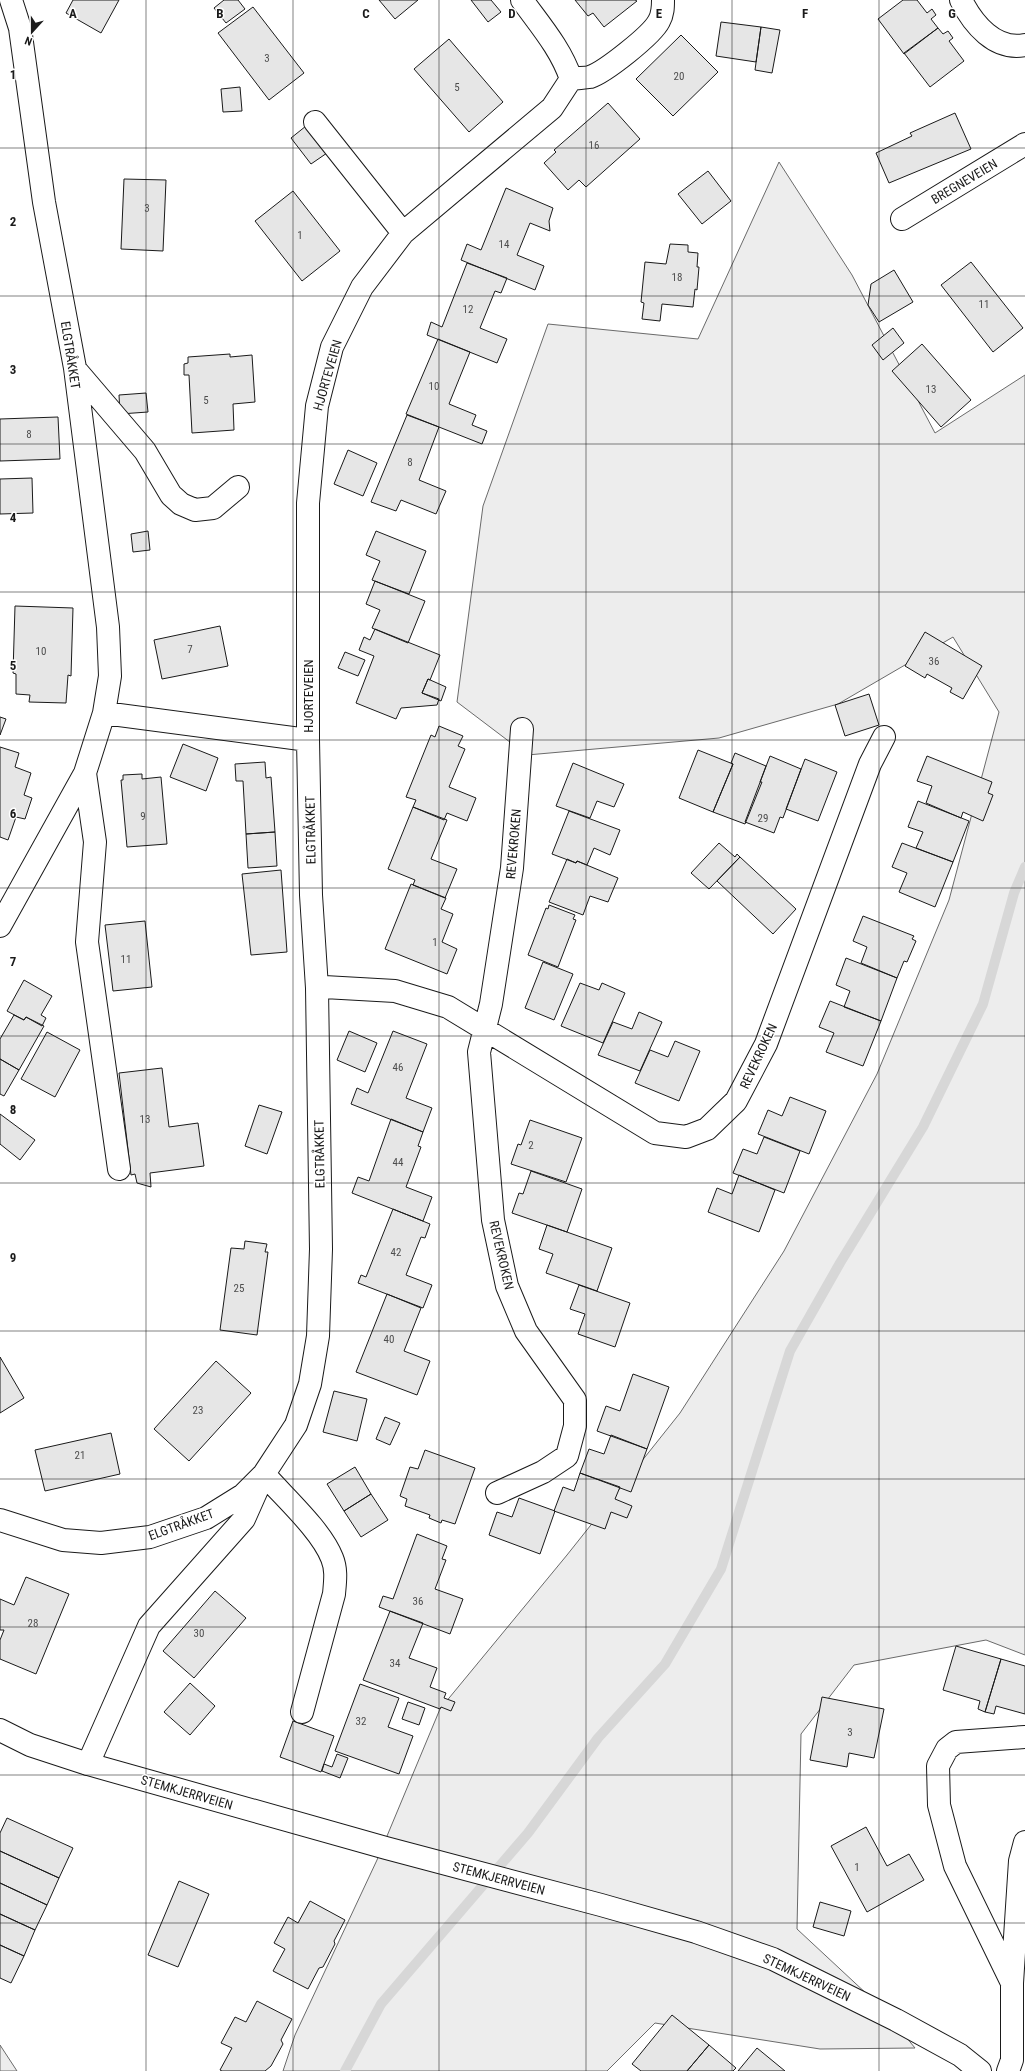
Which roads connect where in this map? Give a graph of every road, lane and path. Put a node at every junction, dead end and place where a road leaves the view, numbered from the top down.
1 (11, 0) edge
2 (522, 0) edge
3 (663, 0) edge
4 (961, 0) edge
5 (1025, 45) edge
6 (571, 79) junction
7 (314, 122) dead end
8 (1025, 144) edge
9 (902, 219) dead end
10 (403, 233) junction
11 (75, 368) junction
12 (238, 487) dead end
13 (104, 713) junction
14 (522, 729) dead end
15 (884, 736) dead end
16 (308, 740) junction
17 (85, 772) junction
18 (0, 926) edge
19 (317, 988) junction
20 (485, 1028) junction
21 (119, 1169) dead end
22 (264, 1474) junction
23 (497, 1493) dead end
24 (0, 1520) edge
25 (302, 1712) dead end
26 (0, 1730) edge
27 (1025, 1737) edge
28 (88, 1764) junction
29 (1025, 1842) edge
30 (1012, 1983) junction
31 (980, 2071) edge
32 (1008, 2071) edge

1 - 11 street, ELGTRÅKKET
2 - 6 street
3 - 6 street
4 - 5 street
6 - 10 street, HJORTEVEIEN
7 - 10 street
8 - 9 street, BREGNEVEIEN
10 - 16 street, HJORTEVEIEN
11 - 12 street
11 - 13 street, ELGTRÅKKET
13 - 16 street
13 - 17 street, ELGTRÅKKET
14 - 20 street, REVEKROKEN
15 - 20 street, REVEKROKEN
16 - 19 street, ELGTRÅKKET
17 - 18 street, ELGTRÅKKET
17 - 21 street, ELGTRÅKKET
19 - 20 street, REVEKROKEN
19 - 22 street, ELGTRÅKKET
20 - 23 street, REVEKROKEN
22 - 24 street, ELGTRÅKKET
22 - 25 street
22 - 28 street
26 - 28 street, STEMKJERRVEIEN
27 - 30 street
28 - 31 street, STEMKJERRVEIEN
29 - 30 street
30 - 32 street

